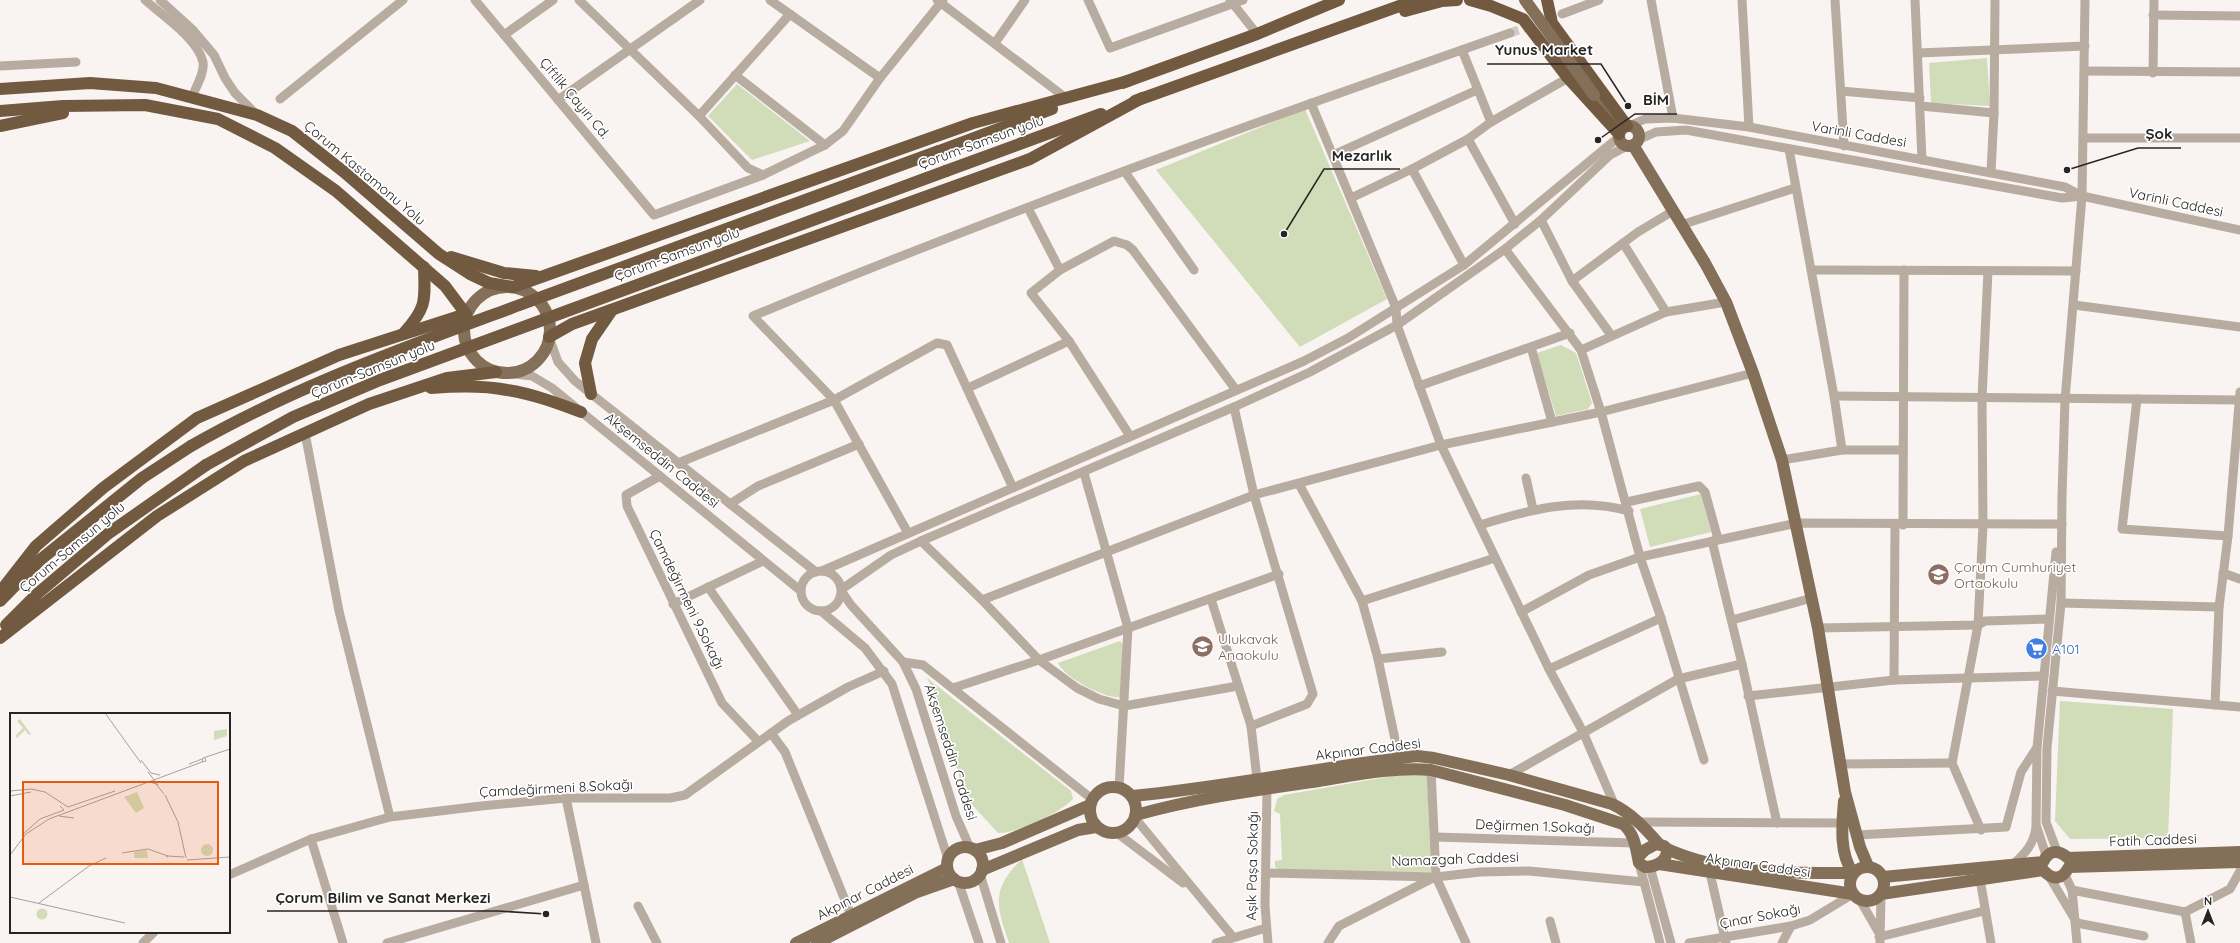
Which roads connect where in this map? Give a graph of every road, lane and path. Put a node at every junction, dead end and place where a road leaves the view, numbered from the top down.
1 (145, 0) edge
2 (160, 0) edge
3 (403, 0) edge
4 (475, 0) edge
5 (553, 0) edge
6 (579, 0) edge
7 (700, 0) edge
8 (770, 0) edge
9 (1025, 0) edge
10 (1088, 0) edge
11 (1243, 0) edge
12 (1339, 0) edge
13 (1416, 0) edge
14 (1457, 0) edge
15 (1470, 0) edge
16 (1525, 0) edge
17 (1547, 0) edge
18 (1600, 0) edge
19 (1651, 0) edge
20 (1742, 0) edge
21 (1835, 0) edge
22 (1915, 0) edge
23 (1995, 0) edge
24 (2085, 0) edge
25 (2154, 0) edge
26 (941, 1) edge
27 (1231, 2) edge
28 (790, 14) junction
29 (1562, 14) dead end
30 (2153, 15) junction
31 (2240, 16) edge
32 (1336, 30) junction
33 (1510, 33) tunnel mouth
34 (1257, 34) junction
35 (504, 35) junction
36 (996, 44) junction
37 (2085, 46) junction
38 (630, 48) junction
39 (1462, 50) junction
40 (1993, 51) junction
41 (1918, 53) junction
42 (76, 62) dead end
43 (0, 66) edge
44 (2085, 71) junction
45 (2240, 72) edge
46 (2153, 73) junction
47 (735, 75) junction
48 (880, 78) junction
49 (1568, 78) junction
50 (2240, 79) edge
51 (1128, 81) junction
52 (0, 89) edge
53 (1476, 90) junction
54 (1841, 91) junction
55 (192, 97) junction
56 (1066, 98) junction
57 (1142, 98) junction
58 (280, 99) dead end
59 (558, 100) junction
60 (1920, 102) junction
61 (1311, 103) junction
62 (98, 106) junction
63 (0, 111) edge
64 (1994, 113) junction
65 (257, 115) junction
66 (700, 116) junction
67 (1673, 118) junction
68 (1491, 122) junction
69 (0, 126) edge
70 (1749, 127) junction
71 (1627, 135) junction
72 (2084, 138) junction
73 (2240, 138) edge
74 (1468, 140) junction
75 (825, 146) junction
76 (1844, 146) junction
77 (1789, 149) junction
78 (1333, 155) junction
79 (1922, 160) junction
80 (1412, 169) junction
81 (1125, 172) junction
82 (1991, 172) junction
83 (763, 175) junction
84 (1795, 188) junction
85 (2082, 196) junction
86 (1351, 198) junction
87 (1028, 208) junction
88 (1673, 211) junction
89 (1541, 220) junction
90 (1515, 224) junction
91 (1682, 225) junction
92 (2240, 230) edge
93 (1623, 244) junction
94 (1505, 249) junction
95 (439, 254) junction
96 (1464, 265) junction
97 (424, 267) junction
98 (1060, 270) junction
99 (1194, 270) dead end
100 (1812, 270) junction
101 (1904, 270) junction
102 (1988, 271) junction
103 (2076, 271) junction
104 (541, 277) junction
105 (1572, 281) junction
106 (512, 287) junction
107 (1726, 302) junction
108 (2074, 305) junction
109 (1396, 308) junction
110 (612, 310) junction
111 (1666, 312) junction
112 (466, 314) junction
113 (1397, 325) junction
114 (2240, 327) edge
115 (1570, 333) junction
116 (404, 334) junction
117 (1611, 335) junction
118 (550, 337) junction
119 (1069, 341) junction
120 (1531, 347) junction
121 (1580, 350) junction
122 (496, 372) junction
123 (1753, 372) junction
124 (1419, 386) junction
125 (415, 388) junction
126 (968, 388) junction
127 (1236, 390) junction
128 (591, 394) junction
129 (1834, 396) junction
130 (1903, 396) junction
131 (2240, 397) edge
132 (1982, 398) junction
133 (2137, 399) junction
134 (834, 400) junction
135 (2066, 400) junction
136 (1234, 407) junction
137 (581, 412) junction
138 (1601, 412) junction
139 (1552, 422) junction
140 (305, 433) junction
141 (1130, 436) junction
142 (858, 444) junction
143 (1441, 445) junction
144 (1842, 450) junction
145 (1903, 450) junction
146 (1782, 460) junction
147 (678, 463) junction
148 (1084, 473) junction
149 (660, 476) junction
150 (1526, 478) dead end
151 (1299, 484) junction
152 (1013, 488) junction
153 (1254, 495) junction
154 (730, 504) junction
155 (1628, 507) junction
156 (1533, 509) junction
157 (1797, 523) junction
158 (2060, 524) junction
159 (1480, 525) junction
160 (1899, 525) junction
161 (1983, 525) junction
162 (908, 532) junction
163 (2228, 536) junction
164 (1715, 540) junction
165 (921, 541) junction
166 (1105, 554) junction
167 (1640, 557) junction
168 (1495, 558) junction
169 (763, 561) junction
170 (819, 571) junction
171 (2223, 572) junction
172 (1279, 574) junction
173 (2240, 579) edge
174 (708, 587) junction
175 (842, 590) junction
176 (801, 591) junction
177 (0, 592) edge
178 (1812, 598) junction
179 (1211, 599) junction
180 (982, 600) junction
181 (0, 601) edge
182 (1362, 601) junction
183 (2061, 603) junction
184 (673, 604) junction
185 (2219, 607) junction
186 (821, 611) junction
187 (1521, 612) junction
188 (1661, 618) junction
189 (2049, 619) junction
190 (1732, 620) junction
191 (1978, 625) junction
192 (1128, 628) junction
193 (1818, 628) junction
194 (1895, 628) junction
195 (0, 632) edge
196 (0, 638) edge
197 (1442, 652) dead end
198 (1378, 659) junction
199 (1039, 660) junction
200 (902, 662) junction
201 (1742, 664) junction
202 (1549, 669) junction
203 (884, 671) junction
204 (2044, 676) junction
205 (1967, 678) junction
206 (1678, 679) junction
207 (1894, 680) junction
208 (1238, 686) junction
209 (1828, 687) junction
210 (953, 688) junction
211 (2052, 691) junction
212 (1748, 696) junction
213 (2215, 704) junction
214 (1124, 706) junction
215 (2240, 707) edge
216 (798, 715) junction
217 (1251, 726) junction
218 (771, 732) junction
219 (1583, 732) junction
220 (758, 742) junction
221 (2037, 748) junction
222 (1399, 758) junction
223 (1704, 760) dead end
224 (1841, 764) junction
225 (1952, 764) junction
226 (1431, 770) junction
227 (1509, 775) junction
228 (1257, 779) junction
229 (1119, 788) junction
230 (1267, 788) junction
231 (1845, 792) junction
232 (1132, 796) junction
233 (566, 798) junction
234 (1091, 802) junction
235 (1615, 806) junction
236 (1135, 816) junction
237 (390, 817) junction
238 (1639, 822) junction
239 (1777, 823) junction
240 (1842, 823) junction
241 (2036, 825) junction
242 (1096, 827) junction
243 (1981, 830) junction
244 (1117, 833) junction
245 (1857, 835) junction
246 (1435, 837) junction
247 (311, 839) junction
248 (1634, 842) junction
249 (1663, 847) junction
250 (973, 849) junction
251 (2240, 852) edge
252 (2240, 862) edge
253 (948, 863) junction
254 (1647, 863) junction
255 (2055, 864) junction
256 (1868, 866) junction
257 (2011, 866) junction
258 (2240, 871) edge
259 (981, 872) junction
260 (1266, 873) junction
261 (1710, 873) junction
262 (1853, 874) junction
263 (230, 876) edge
264 (1436, 877) junction
265 (1883, 877) junction
266 (956, 880) junction
267 (1980, 880) junction
268 (1644, 882) junction
269 (584, 885) junction
270 (2072, 890) junction
271 (1195, 892) junction
272 (1881, 894) junction
273 (1857, 897) junction
274 (638, 906) dead end
275 (1984, 911) junction
276 (2185, 912) junction
277 (851, 915) junction
278 (1550, 921) dead end
279 (2077, 923) junction
280 (1791, 926) junction
281 (1266, 928) junction
282 (153, 933) edge
283 (2144, 936) dead end
284 (1233, 937) junction
285 (1879, 937) edge
286 (1726, 940) edge
287 (143, 943) edge
288 (343, 943) edge
289 (387, 943) edge
290 (596, 943) edge
291 (657, 943) edge
292 (796, 943) edge
293 (817, 943) edge
294 (979, 943) edge
295 (1001, 943) edge
296 (1216, 943) edge
297 (1268, 943) edge
298 (1328, 943) edge
299 (1466, 943) edge
300 (1556, 943) edge
301 (1660, 943) edge
302 (1671, 943) edge
303 (1689, 943) edge
304 (1782, 943) edge
305 (1991, 943) edge
306 (2077, 943) edge
307 (2191, 943) edge

1 - 55 street
2 - 65 street
3 - 58 street
4 - 35 street, Çiftlik Çayırı Cd.
5 - 35 street
6 - 38 street
7 - 38 street
8 - 28 street
9 - 36 street
10 - 27 street
11 - 27 street
12 - 34 highway, Çorum-Samsun yolu
13 - 32 highway, Çorum-Samsun yolu
14 - 32 highway
15 - 49 highway
16 - 71 main road, bridge
17 - 71 highway
18 - 29 street
19 - 67 street
20 - 70 street
21 - 54 street
22 - 41 street
23 - 40 street
24 - 37 street
25 - 30 street
26 - 36 street
26 - 48 street
27 - 34 street
28 - 47 street
28 - 48 street
30 - 31 street
30 - 46 street
32 - 57 highway, Çorum-Samsun yolu
33 - 39 street
34 - 51 highway, Çorum-Samsun yolu
35 - 59 street, Çiftlik Çayırı Cd.
36 - 56 street
37 - 40 street
37 - 44 street
38 - 59 street
38 - 66 street
39 - 53 street
39 - 61 street
40 - 41 street
40 - 64 street
41 - 60 street
42 - 43 street
44 - 46 street
44 - 72 street
45 - 46 street
45 - 50 street
47 - 66 street
47 - 75 street
48 - 75 street
49 - 68 street
49 - 71 highway
51 - 56 highway
51 - 181 highway, Çorum-Samsun yolu, bridge
52 - 55 highway, Çorum Kastamonu Yolu
53 - 68 street
53 - 78 street
54 - 60 street
54 - 76 street
55 - 65 highway, Çorum Kastamonu Yolu
56 - 104 highway
57 - 110 highway
57 - 195 highway, Çorum-Samsun yolu, bridge
59 - 83 street, Çiftlik Çayırı Cd.
60 - 64 street
60 - 79 street
61 - 78 street
61 - 81 street
62 - 63 highway
62 - 69 highway
62 - 97 highway
64 - 82 street
65 - 95 highway, Çorum Kastamonu Yolu
66 - 83 street
67 - 70 street, Varinli Caddesi
67 - 71 street, Varinli Caddesi
68 - 74 street
70 - 76 street, Varinli Caddesi
71 - 77 street, Varinli Caddesi
71 - 88 main road
71 - 89 street
71 - 90 street
72 - 73 street
72 - 85 street
74 - 80 street
74 - 90 street
75 - 83 street
76 - 79 street, Varinli Caddesi
77 - 84 street
77 - 85 street, Varinli Caddesi
78 - 86 street
79 - 82 street, Varinli Caddesi
80 - 86 street
80 - 96 street
81 - 87 street
81 - 99 street
82 - 85 street, Varinli Caddesi
84 - 91 street
84 - 100 street
85 - 92 street, Varinli Caddesi
85 - 103 street
86 - 109 street
87 - 98 street
87 - 134 street
88 - 91 main road
88 - 93 street
89 - 94 street
89 - 105 street
90 - 96 street
91 - 107 main road
93 - 105 street
93 - 111 street
94 - 113 street
94 - 115 street
95 - 104 highway
95 - 106 highway, Çorum Kastamonu Yolu
96 - 109 street
97 - 112 highway
97 - 116 highway
98 - 119 street
98 - 127 street
100 - 101 street
100 - 129 street
101 - 102 street
101 - 130 street
102 - 103 street
102 - 132 street
103 - 108 street
104 - 106 highway
105 - 117 street
106 - 112 main road
106 - 118 main road
107 - 111 street
107 - 123 main road
108 - 114 street
108 - 135 street
109 - 113 street
109 - 127 street
110 - 118 highway
110 - 128 highway
111 - 117 street
112 - 116 highway
112 - 122 main road
113 - 124 street
113 - 136 street
115 - 120 street
115 - 121 street
116 - 177 highway
117 - 121 street
118 - 122 main road
118 - 128 street, Akşemseddin Caddesi
119 - 126 street
119 - 141 street
120 - 124 street
120 - 139 street
121 - 138 street
122 - 125 highway
122 - 137 street, Akşemseddin Caddesi
123 - 138 street
123 - 146 main road
124 - 143 street
125 - 137 highway
125 - 140 highway
126 - 134 street
126 - 152 street
127 - 141 street
128 - 147 street, Akşemseddin Caddesi
129 - 130 street
129 - 144 street
130 - 132 street
130 - 145 street
131 - 133 street
131 - 163 street
132 - 135 street
132 - 161 street
133 - 135 street
133 - 163 street
134 - 142 street
134 - 147 street
135 - 158 street
136 - 148 street
136 - 153 street
137 - 149 street, Akşemseddin Caddesi
138 - 139 street
138 - 155 street
139 - 143 street
140 - 196 highway
140 - 237 street
141 - 152 street
142 - 154 street
142 - 162 street
143 - 151 street
143 - 159 street
144 - 145 street
144 - 146 street
145 - 160 street
146 - 157 main road
147 - 154 street, Akşemseddin Caddesi
148 - 165 street
148 - 166 street
149 - 169 street, Akşemseddin Caddesi
149 - 184 street, Çamdeğirmeni 9.Sokağı
150 - 156 street
151 - 153 street
151 - 182 street
152 - 162 street
153 - 166 street
153 - 172 street
154 - 170 street, Akşemseddin Caddesi
155 - 156 street
155 - 164 street
155 - 167 street
156 - 159 street
157 - 160 street
157 - 164 street
157 - 178 main road
158 - 161 street
158 - 183 street
158 - 189 street
159 - 168 street
160 - 161 street
160 - 194 street
161 - 191 street
162 - 170 street
163 - 171 street
164 - 167 street
164 - 190 street
165 - 175 street
165 - 180 street
166 - 180 street
166 - 192 street
167 - 187 street
167 - 188 street
168 - 182 street
168 - 187 street
169 - 174 street
169 - 176 street, Akşemseddin Caddesi
170 - 175 street
170 - 176 street
171 - 173 street
171 - 185 street
172 - 179 street
172 - 217 street
174 - 184 street
174 - 216 street
175 - 186 street
175 - 200 street, Akşemseddin Caddesi
176 - 186 street
178 - 190 street
178 - 193 main road
179 - 192 street
179 - 208 street
180 - 199 street
182 - 198 street
183 - 185 street
183 - 211 street
184 - 220 street, Çamdeğirmeni 9.Sokağı
185 - 213 street
186 - 203 street
187 - 202 street
188 - 202 street
188 - 206 street
189 - 191 street
189 - 204 street
190 - 201 street
191 - 194 street
191 - 205 street
192 - 199 street
192 - 214 street
193 - 194 street
193 - 209 main road
194 - 207 street
197 - 198 street
198 - 222 street
199 - 210 street
199 - 214 street
200 - 210 street
200 - 250 street, Akşemseddin Caddesi
201 - 206 street
201 - 212 street
202 - 219 street
203 - 216 street, Çamdeğirmeni 8.Sokağı
203 - 253 street
204 - 205 street
204 - 221 street
205 - 207 street
205 - 225 street
206 - 219 street
206 - 223 street
207 - 209 street
208 - 214 street
208 - 217 street
209 - 212 street
209 - 224 main road
210 - 234 street
211 - 213 street
211 - 255 street
212 - 239 street
213 - 215 street
214 - 229 street
216 - 218 street, Çamdeğirmeni 8.Sokağı
217 - 228 street
218 - 220 street, Çamdeğirmeni 8.Sokağı
218 - 277 street
219 - 227 street
219 - 235 street
220 - 233 street, Çamdeğirmeni 8.Sokağı
221 - 241 street
221 - 243 street
222 - 227 main road, Akpınar Caddesi
222 - 228 main road, Akpınar Caddesi
224 - 225 street
224 - 231 main road
225 - 243 street
226 - 230 main road, Akpınar Caddesi
226 - 246 street
226 - 248 main road, Akpınar Caddesi
227 - 235 main road, Akpınar Caddesi
228 - 232 main road, Akpınar Caddesi
229 - 232 main road
229 - 234 main road
230 - 236 main road, Akpınar Caddesi
230 - 260 street, Aşık Paşa Sokağı
231 - 240 main road
231 - 245 main road
232 - 236 main road
233 - 237 street, Çamdeğirmeni 8.Sokağı
233 - 269 street
234 - 242 main road
234 - 250 main road
235 - 238 main road, Akpınar Caddesi
236 - 244 main road
236 - 271 street
237 - 247 street, Çamdeğirmeni 8.Sokağı
238 - 239 street
238 - 249 main road, Akpınar Caddesi
239 - 240 street
240 - 262 main road
241 - 255 street
241 - 257 street
242 - 244 main road
242 - 259 main road
243 - 245 street
244 - 271 street
245 - 256 main road
246 - 248 street, Değirmen 1.Sokağı
246 - 264 street
247 - 263 street, Çamdeğirmeni 8.Sokağı
247 - 288 street
248 - 254 main road, Akpınar Caddesi
249 - 254 main road
249 - 254 main road
249 - 262 main road, Akpınar Caddesi
250 - 253 main road
250 - 259 main road
251 - 255 main road, Fatih Caddesi
252 - 255 main road, Fatih Caddesi
253 - 266 main road
253 - 277 main road, Akpınar Caddesi
254 - 261 main road, Akpınar Caddesi
254 - 268 street
254 - 302 street
255 - 257 main road, Fatih Caddesi
255 - 267 main road, Fatih Caddesi
255 - 270 street
255 - 279 street
256 - 262 main road
256 - 265 main road
257 - 265 main road, Fatih Caddesi
258 - 276 street
259 - 266 main road
259 - 295 street
260 - 264 street, Namazgah Caddesi
260 - 281 street, Aşık Paşa Sokağı
261 - 273 main road, Akpınar Caddesi
261 - 286 street
262 - 273 main road
264 - 268 street, Namazgah Caddesi
264 - 298 street
264 - 299 street
265 - 272 main road
266 - 293 main road, Akpınar Caddesi
266 - 294 street
267 - 272 main road, Fatih Caddesi
267 - 275 street
268 - 301 street
269 - 289 street
269 - 290 street
270 - 276 street
270 - 279 street
271 - 284 street
272 - 273 main road
272 - 285 street
273 - 280 street, Çınar Sokağı
273 - 285 street
274 - 291 street
275 - 285 street
275 - 305 street
276 - 307 street
277 - 292 main road, Akpınar Caddesi
278 - 300 street
279 - 283 street
279 - 306 street
280 - 286 street, Çınar Sokağı
280 - 304 street
281 - 284 street
281 - 297 street, Aşık Paşa Sokağı
282 - 287 street
284 - 296 street
286 - 303 street, Çınar Sokağı

